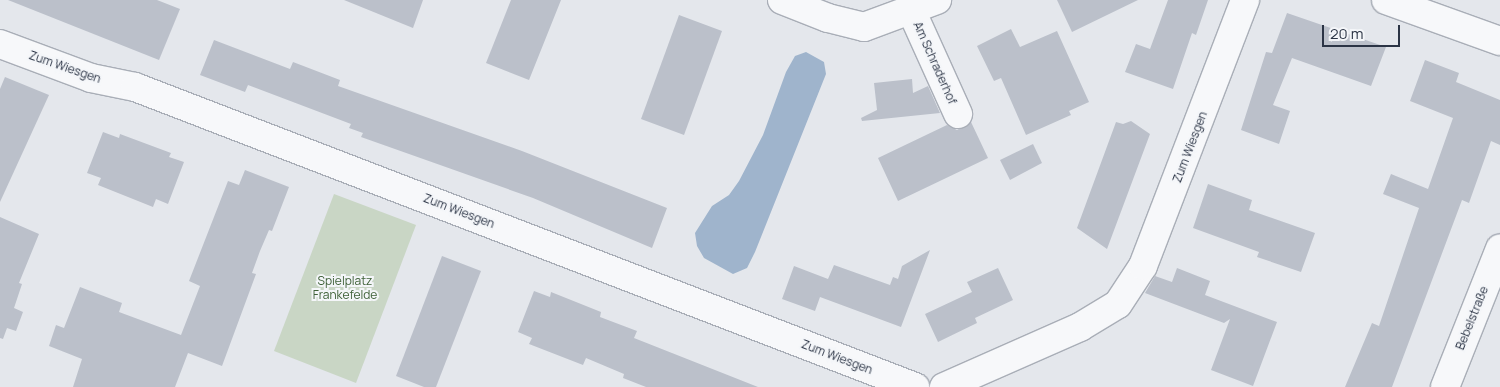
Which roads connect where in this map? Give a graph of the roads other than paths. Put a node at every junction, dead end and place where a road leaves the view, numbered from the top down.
1 (782, 0) edge
2 (937, 0) edge
3 (1245, 0) edge
4 (1386, 0) edge
5 (912, 12) junction
6 (1500, 41) edge
7 (0, 44) edge
8 (958, 114) dead end
9 (1500, 249) edge
10 (915, 387) edge
11 (944, 387) edge
12 (1445, 387) edge

1 - 5 street, Am Schraderhof
2 - 5 street, Am Schraderhof
3 - 11 street, Zum Wiesgen
4 - 6 street
5 - 8 street, Am Schraderhof
7 - 10 street, Zum Wiesgen
9 - 12 street, Bebelstraße

